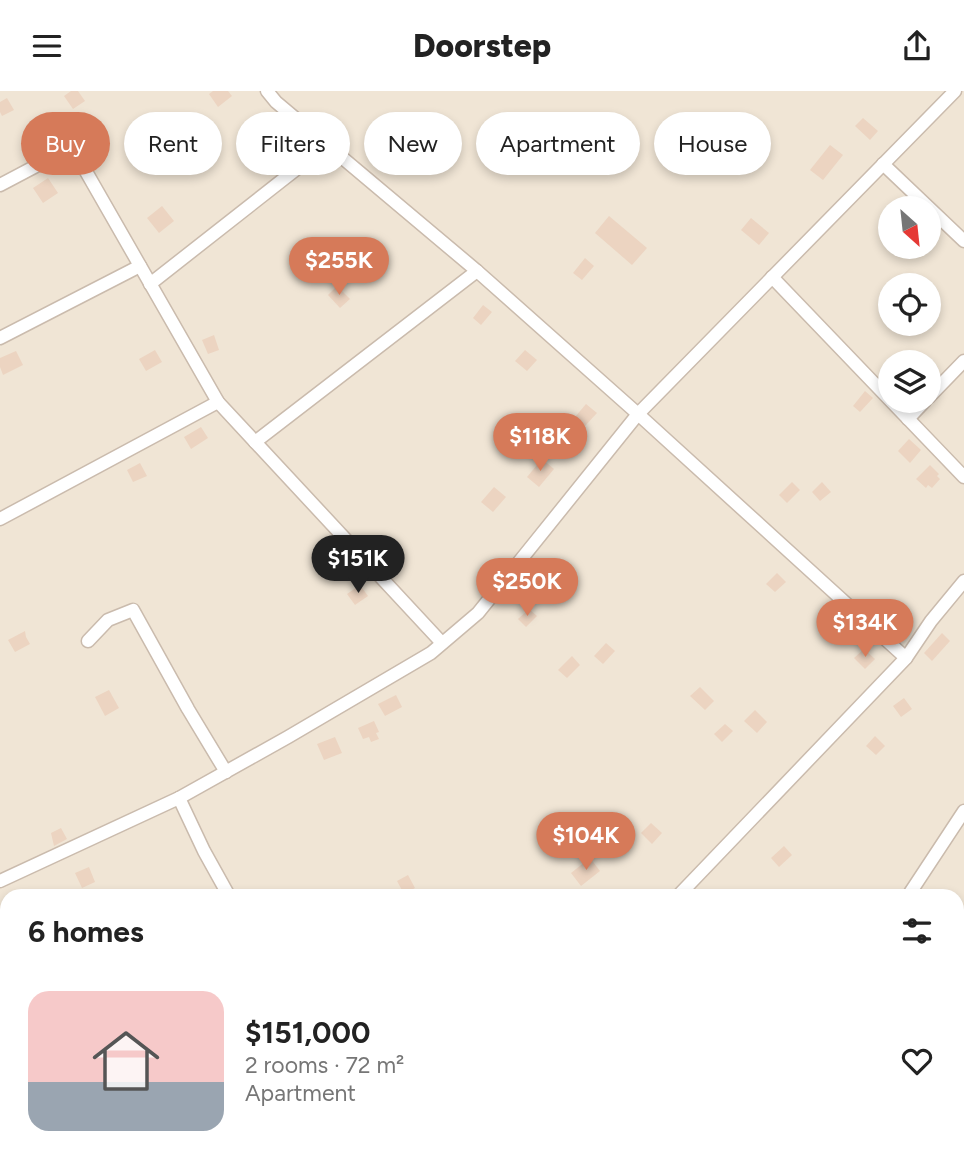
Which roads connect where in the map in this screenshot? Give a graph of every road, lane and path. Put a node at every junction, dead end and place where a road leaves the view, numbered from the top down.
1 (267, 91) edge
2 (955, 91) edge
3 (288, 112) edge
4 (350, 164) edge
5 (883, 164) junction
6 (289, 175) edge
7 (0, 185) edge
8 (964, 241) edge
9 (140, 266) junction
10 (477, 271) junction
11 (772, 277) junction
12 (150, 284) junction
13 (0, 338) edge
14 (964, 361) edge
15 (941, 385) edge
16 (218, 403) junction
17 (914, 413) edge
18 (638, 414) junction
19 (908, 419) junction
20 (255, 442) junction
21 (964, 477) edge
22 (0, 519) edge
23 (964, 581) edge
24 (88, 641) dead end
25 (442, 643) junction
26 (906, 658) junction
27 (226, 772) junction
28 (179, 798) junction
29 (964, 811) edge
30 (0, 881) edge
31 (225, 889) edge
32 (685, 889) edge
33 (913, 889) edge

1 - 3 street
2 - 5 street
4 - 10 street
5 - 8 street
5 - 11 street
6 - 12 street
7 - 9 street
9 - 12 street
9 - 13 street
10 - 18 street
10 - 20 street
11 - 18 street
11 - 19 street
12 - 16 street
14 - 15 street
16 - 20 street
16 - 22 street
17 - 19 street
18 - 25 street
18 - 26 street
19 - 21 street
20 - 25 street
23 - 26 street
24 - 27 street
25 - 27 street
26 - 32 street
27 - 28 street
28 - 30 street
28 - 31 street
29 - 33 street

